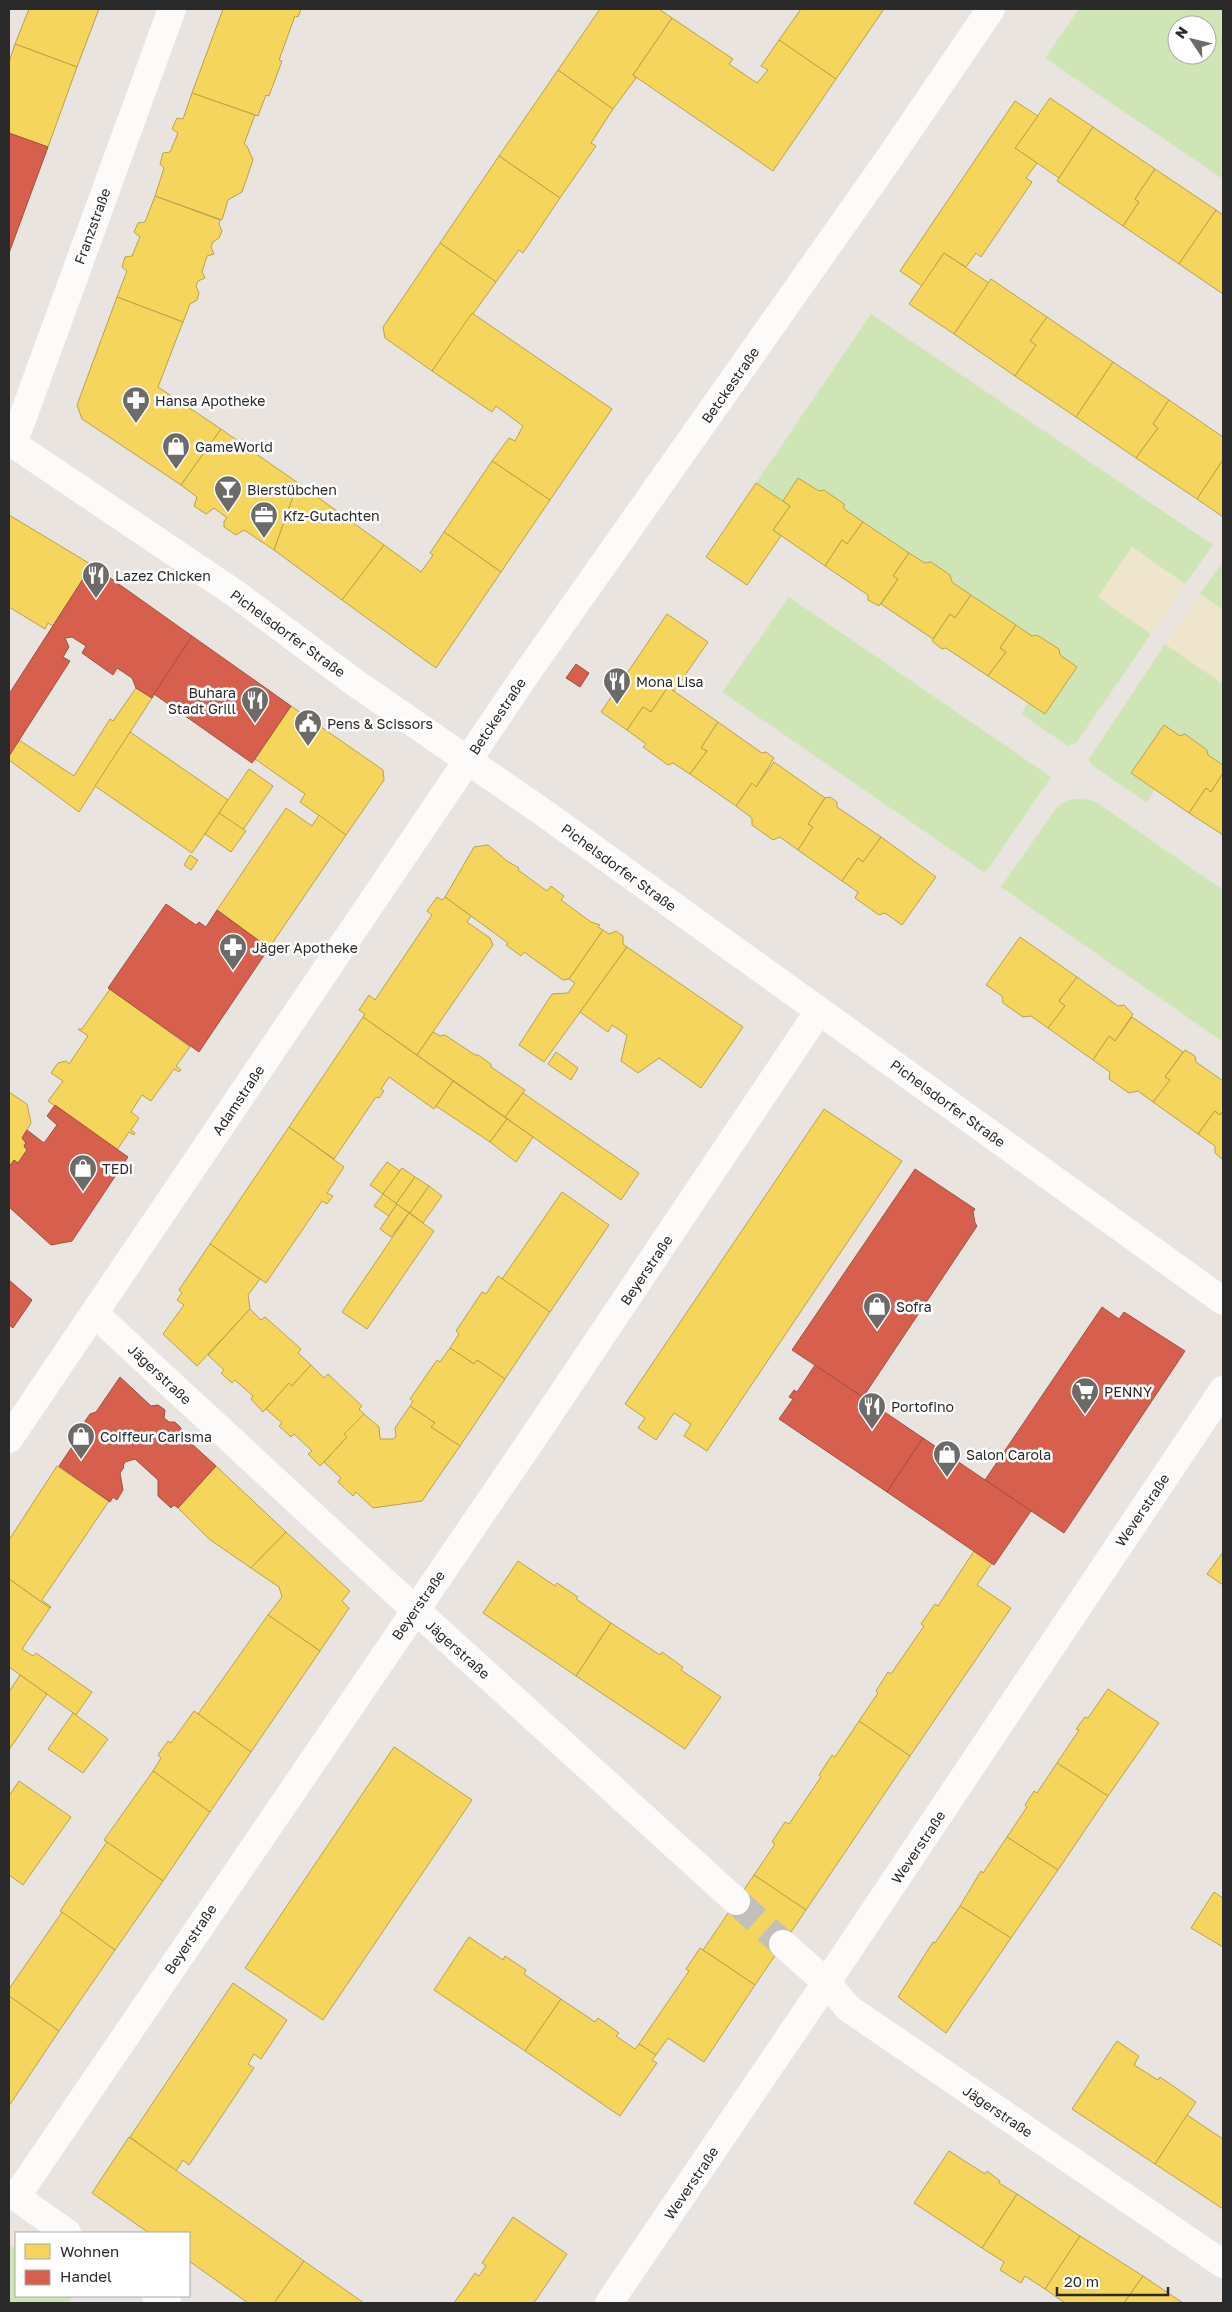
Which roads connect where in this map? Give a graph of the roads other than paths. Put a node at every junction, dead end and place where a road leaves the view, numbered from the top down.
1 (172, 9) edge
2 (991, 9) edge
3 (11, 442) edge
4 (468, 760) junction
5 (819, 1011) junction
6 (1223, 1301) edge
7 (94, 1313) junction
8 (1223, 1390) edge
9 (9, 1439) edge
10 (415, 1609) junction
11 (736, 1901) tunnel mouth
12 (783, 1944) tunnel mouth
13 (827, 1983) junction
14 (12, 2195) edge
15 (66, 2232) edge
16 (1223, 2264) edge
17 (609, 2303) edge

1 - 3 street, Franzstraße
2 - 4 street, Betckestraße
3 - 4 street, Pichelsdorfer Straße
4 - 5 street, Pichelsdorfer Straße
4 - 7 street, Adamstraße
5 - 6 street, Pichelsdorfer Straße
5 - 10 street, Beyerstraße
7 - 9 street, Adamstraße
7 - 10 street, Jägerstraße
8 - 13 street, Weverstraße
10 - 11 street, Jägerstraße
10 - 14 street, Beyerstraße
12 - 13 street, Jägerstraße
13 - 16 street, Jägerstraße
13 - 17 street, Weverstraße
14 - 15 street

